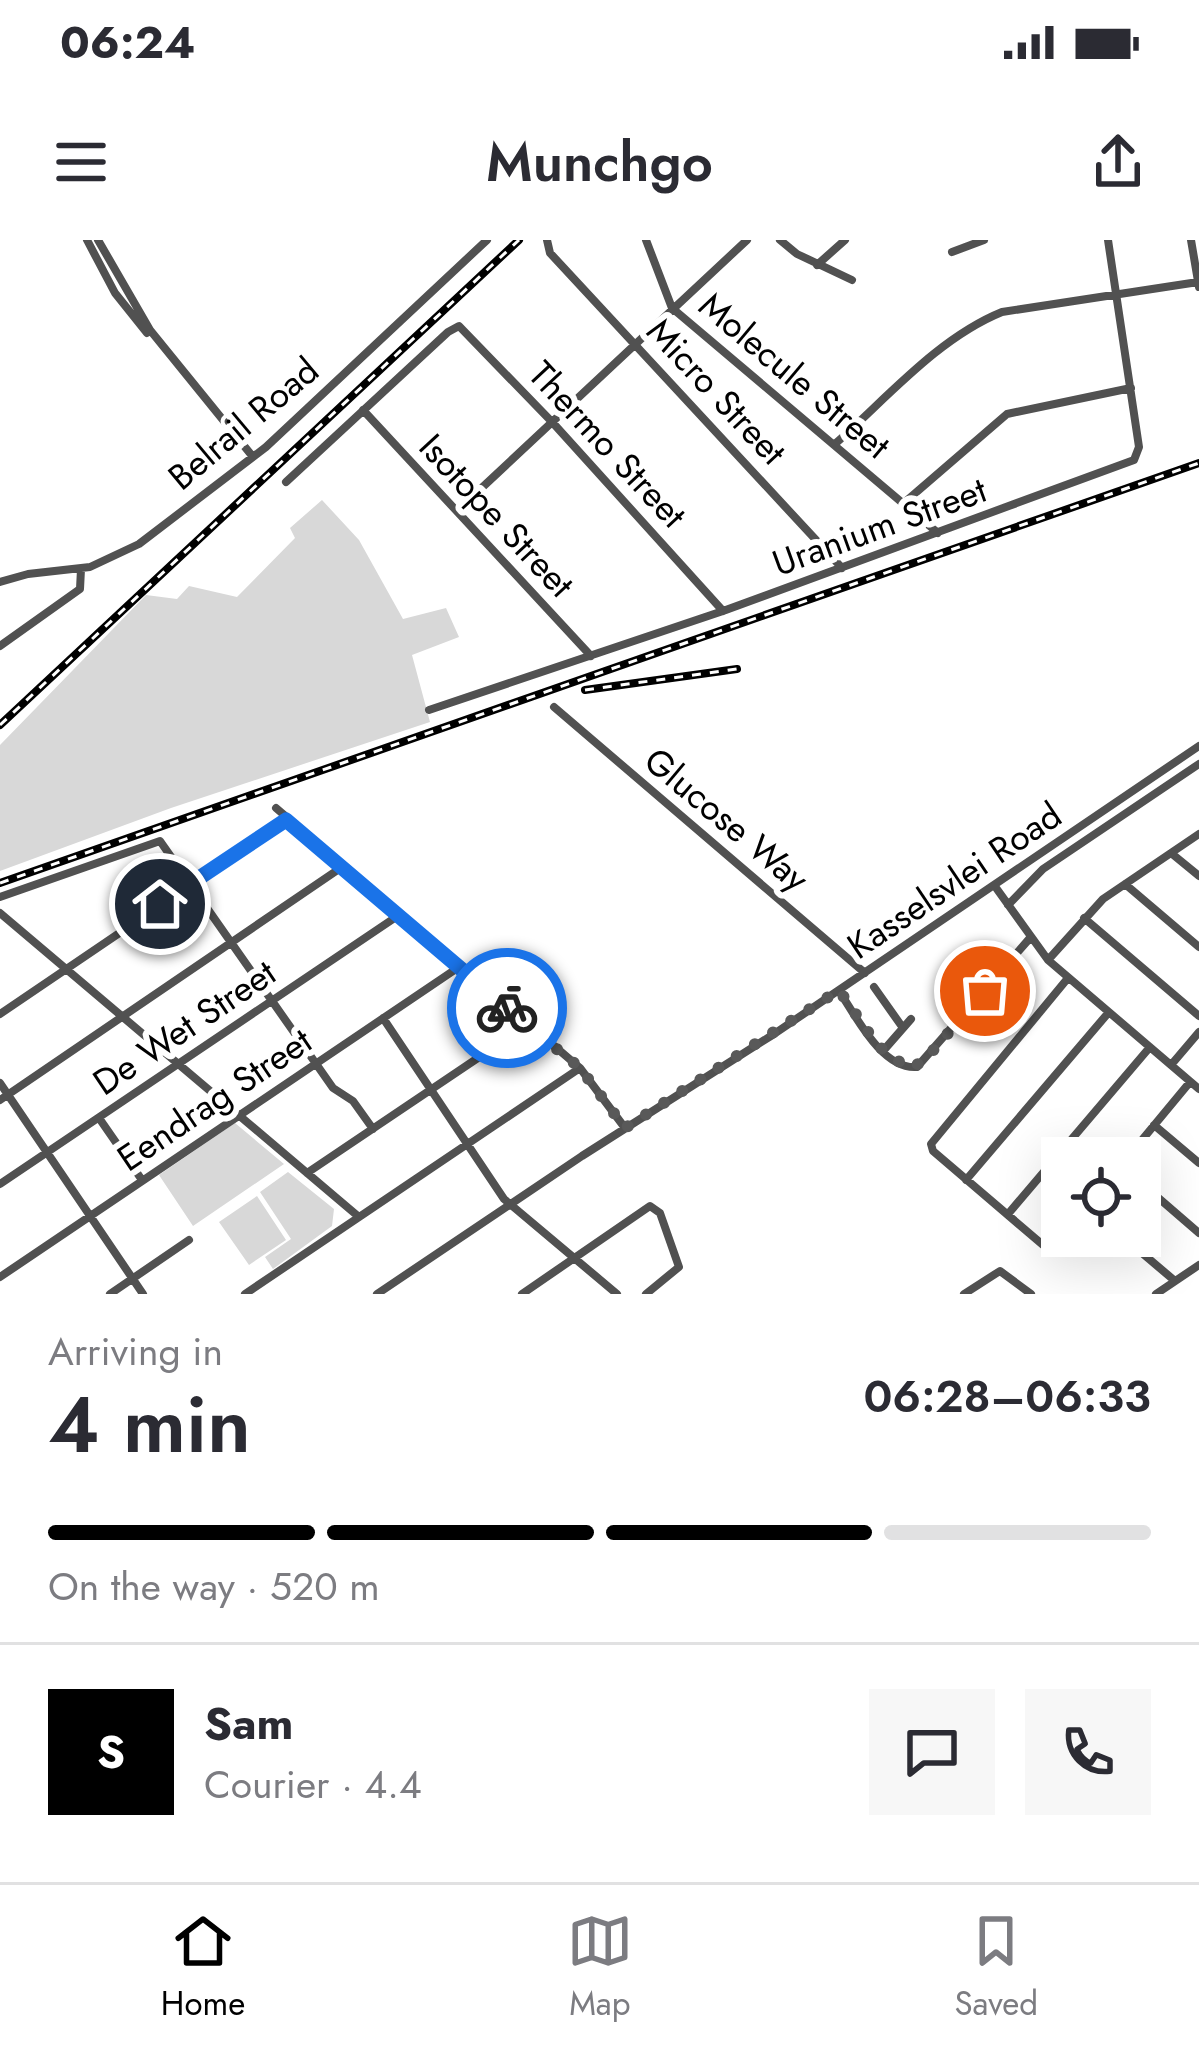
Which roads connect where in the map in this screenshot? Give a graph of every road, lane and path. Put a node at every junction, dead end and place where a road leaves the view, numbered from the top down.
1 (87, 240) edge
2 (98, 240) edge
3 (487, 240) edge
4 (547, 240) edge
5 (646, 240) edge
6 (747, 240) edge
7 (781, 240) edge
8 (845, 240) edge
9 (984, 240) edge
10 (1108, 240) edge
11 (1191, 240) edge
12 (952, 252) dead end
13 (817, 265) junction
14 (851, 280) dead end
15 (1199, 284) edge
16 (1116, 294) junction
17 (672, 308) junction
18 (637, 344) junction
19 (173, 360) junction
20 (1131, 388) junction
21 (363, 410) junction
22 (553, 423) junction
23 (836, 443) junction
24 (254, 457) junction
25 (286, 482) dead end
26 (905, 502) junction
27 (457, 511) junction
28 (938, 533) junction
29 (842, 568) junction
30 (80, 569) junction
31 (0, 583) edge
32 (723, 611) junction
33 (0, 646) edge
34 (591, 656) junction
35 (554, 707) dead end
36 (429, 710) dead end
37 (1199, 746) edge
38 (1199, 764) edge
39 (276, 808) dead end
40 (286, 820) junction
41 (1199, 834) edge
42 (1171, 853) junction
43 (342, 867) junction
44 (1199, 876) edge
45 (192, 883) junction
46 (1125, 884) junction
47 (994, 885) junction
48 (0, 897) edge
49 (1008, 905) junction
50 (0, 913) edge
51 (399, 915) junction
52 (1084, 918) junction
53 (11, 922) junction
54 (0, 929) edge
55 (1030, 938) junction
56 (231, 943) junction
57 (1199, 947) edge
58 (1048, 960) junction
59 (459, 967) junction
60 (65, 970) junction
61 (865, 973) junction
62 (1068, 978) junction
63 (874, 987) dead end
64 (839, 990) junction
65 (272, 1001) junction
66 (1109, 1012) junction
67 (0, 1014) edge
68 (1199, 1016) edge
69 (122, 1018) junction
70 (383, 1018) junction
71 (911, 1019) dead end
72 (527, 1025) junction
73 (903, 1028) junction
74 (1199, 1032) edge
75 (1150, 1048) junction
76 (883, 1051) junction
77 (315, 1063) junction
78 (178, 1064) junction
79 (1171, 1065) junction
80 (580, 1068) junction
81 (1190, 1082) junction
82 (0, 1083) edge
83 (431, 1089) junction
84 (1199, 1089) edge
85 (4, 1097) edge
86 (238, 1115) junction
87 (99, 1118) junction
88 (1154, 1125) junction
89 (625, 1128) junction
90 (373, 1129) junction
91 (1144, 1137) edge
92 (467, 1144) junction
93 (47, 1153) junction
94 (1199, 1163) edge
95 (308, 1173) junction
96 (142, 1180) junction
97 (966, 1180) junction
98 (0, 1184) edge
99 (1161, 1200) edge
100 (511, 1205) junction
101 (1008, 1214) junction
102 (90, 1215) junction
103 (359, 1217) junction
104 (1199, 1233) edge
105 (189, 1240) dead end
106 (1041, 1243) edge
107 (1146, 1257) edge
108 (574, 1258) junction
109 (1199, 1265) edge
110 (0, 1276) edge
111 (133, 1279) junction
112 (1174, 1281) junction
113 (110, 1294) edge
114 (143, 1294) edge
115 (245, 1294) edge
116 (377, 1294) edge
117 (522, 1294) edge
118 (617, 1294) edge
119 (646, 1294) edge
120 (964, 1294) edge
121 (1031, 1294) edge
122 (1156, 1294) edge

1 - 19 street
2 - 19 street
3 - 24 street, Belrail Road
4 - 18 street, Micro Street
5 - 17 street, Molecule Street
6 - 17 street
7 - 13 street
8 - 13 street
9 - 12 street
10 - 16 street, Uranium Street
11 - 15 street
13 - 14 street
15 - 16 street
16 - 20 street, Uranium Street
16 - 23 street
17 - 18 street
17 - 23 street, Molecule Street
18 - 22 street
18 - 29 street, Micro Street
19 - 24 street
20 - 26 street
20 - 28 street, Uranium Street
21 - 22 street, Thermo Street
21 - 25 street
21 - 27 street, Isotope Street
22 - 27 street
22 - 32 street, Thermo Street
23 - 26 street, Molecule Street
24 - 30 street, Belrail Road
26 - 28 street, Molecule Street
27 - 34 street, Isotope Street
28 - 29 street, Uranium Street
29 - 32 street, Uranium Street
30 - 31 street, Belrail Road
30 - 33 street
32 - 34 street, Uranium Street
34 - 36 street, Uranium Street
35 - 61 street, Glucose Way
37 - 47 street, Kasselsvlei Road
38 - 49 street
39 - 40 street
40 - 43 street
40 - 45 street
41 - 42 street
42 - 44 street
42 - 46 street
43 - 51 street
43 - 56 street
45 - 48 street
45 - 56 street
45 - 60 street
46 - 52 street
46 - 57 street
47 - 49 street
47 - 61 street, Kasselsvlei Road
49 - 55 street
50 - 53 street
51 - 59 street
51 - 65 street, De Wet Street
52 - 58 street
52 - 68 street
53 - 54 street
53 - 60 street
55 - 58 street
55 - 76 street
56 - 65 street
56 - 69 street
58 - 62 street
59 - 70 street, Eendrag Street
59 - 72 street
60 - 67 street
60 - 69 street
61 - 64 street, Kasselsvlei Road
62 - 66 street
62 - 97 street
63 - 73 street
64 - 76 street
64 - 89 street, Kasselsvlei Road
65 - 77 street
65 - 78 street, De Wet Street
66 - 75 street
66 - 97 street
69 - 78 street
69 - 85 street
70 - 77 street, Eendrag Street
70 - 83 street
71 - 73 street
72 - 80 street
72 - 83 street
73 - 76 street
74 - 79 street
75 - 79 street
75 - 101 street
77 - 86 street, Eendrag Street
77 - 90 street
78 - 86 street
78 - 87 street, De Wet Street
79 - 81 street
80 - 89 street
80 - 92 street
81 - 84 street
81 - 88 street
82 - 85 street
83 - 90 street
83 - 92 street
85 - 93 street
86 - 95 street
86 - 96 street, Eendrag Street
87 - 93 street, De Wet Street
87 - 96 street
88 - 91 street
88 - 94 street
89 - 100 street, Kasselsvlei Road
90 - 95 street
92 - 100 street
92 - 103 street
93 - 98 street, De Wet Street
93 - 102 street
95 - 103 street
96 - 102 street, Eendrag Street
97 - 101 street
99 - 104 street
100 - 108 street
100 - 116 street, Kasselsvlei Road
101 - 106 street
102 - 110 street, Eendrag Street
102 - 111 street
103 - 115 street
105 - 111 street
107 - 112 street
108 - 117 street
108 - 118 street
108 - 119 street
109 - 112 street
111 - 113 street
111 - 114 street
112 - 122 street
120 - 121 street

